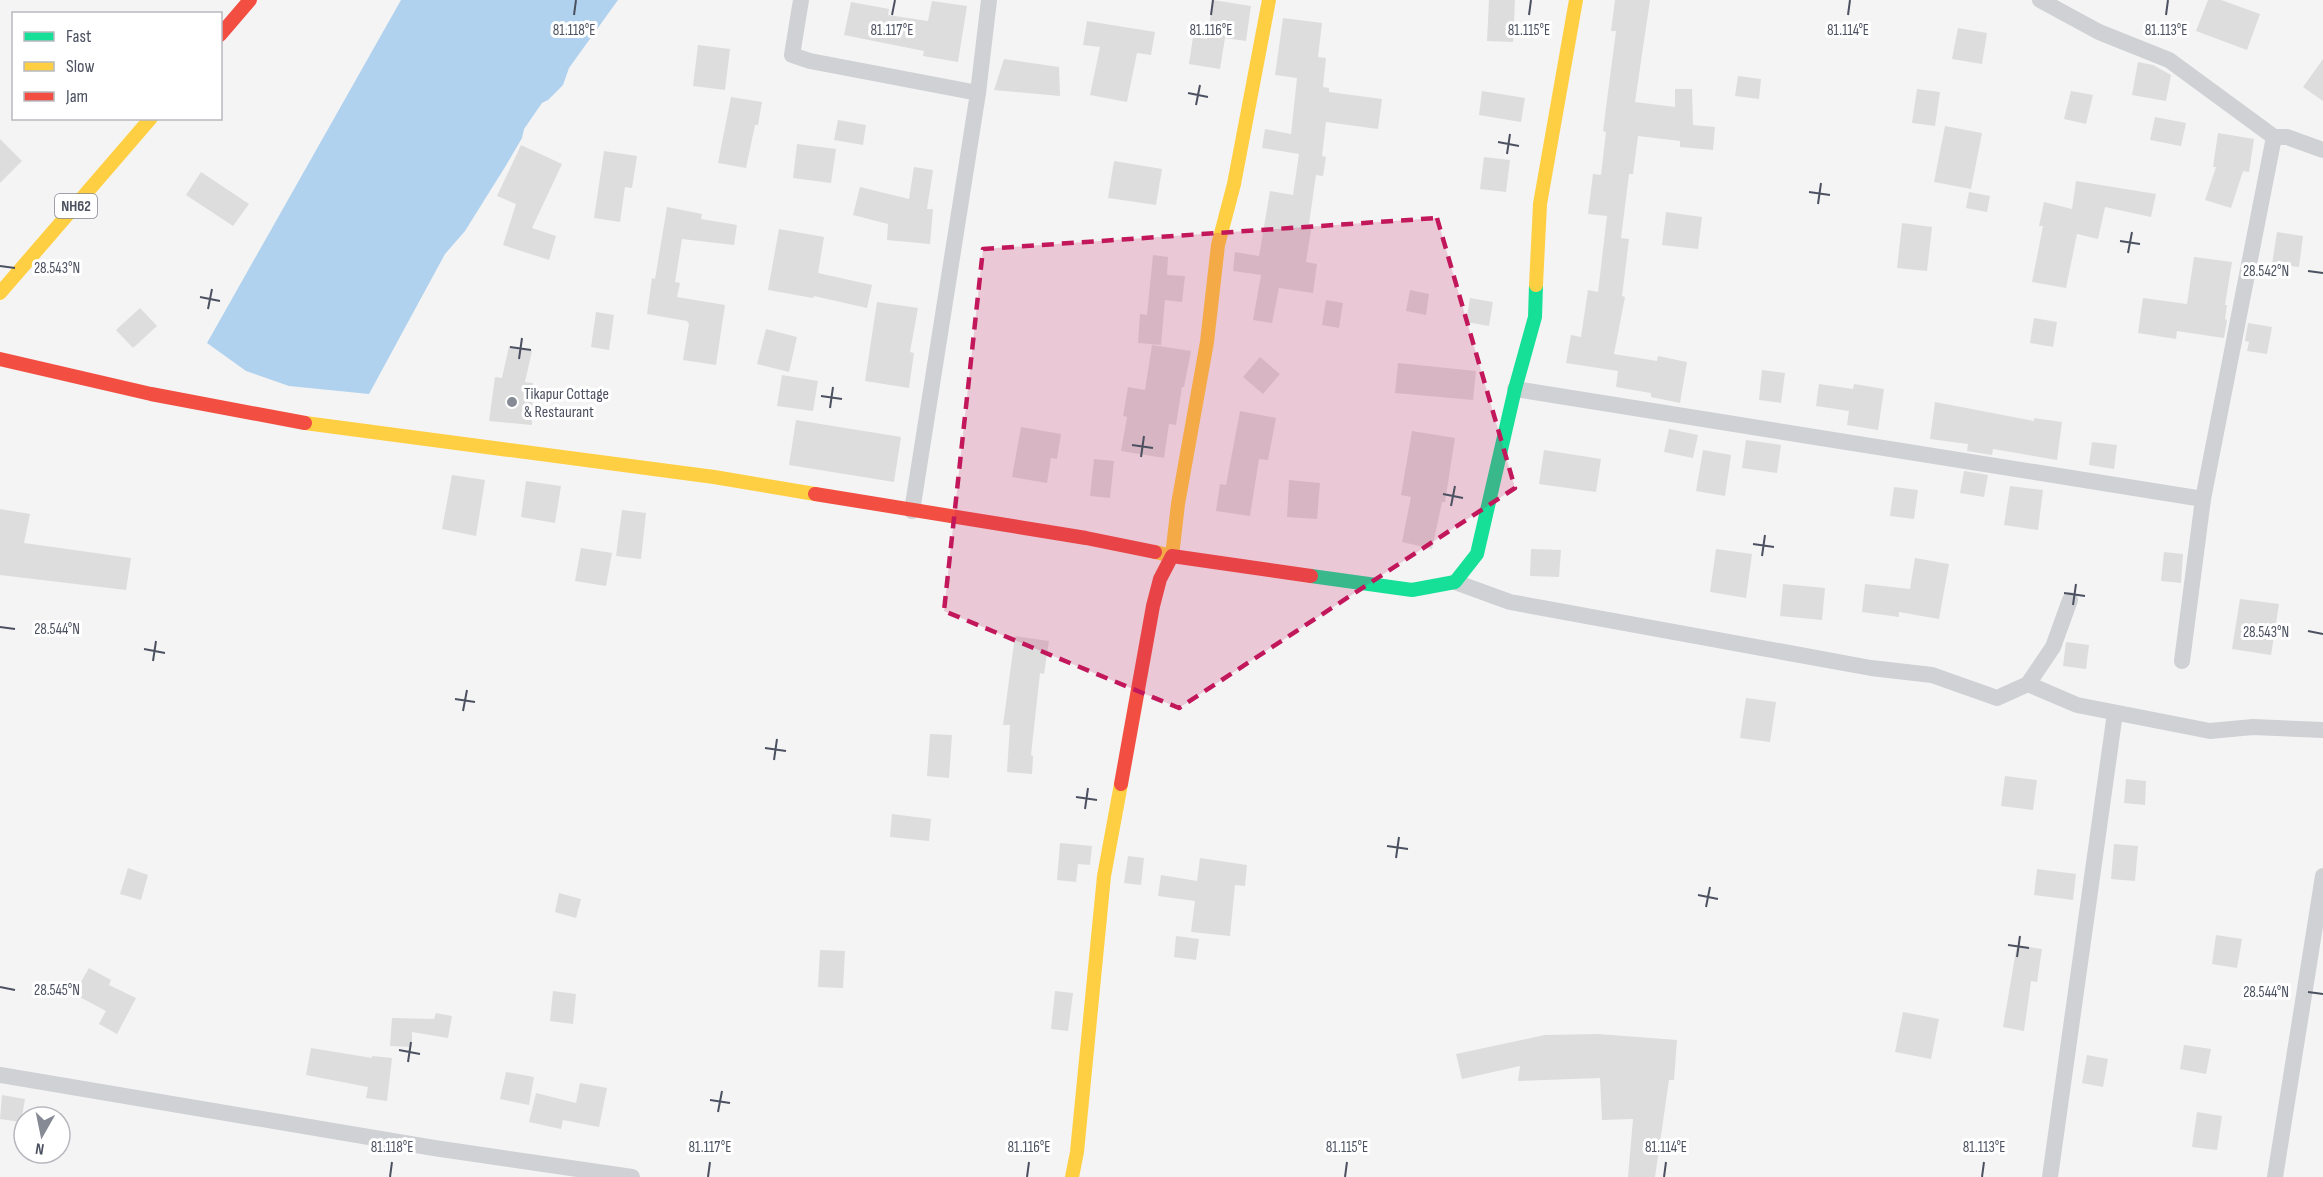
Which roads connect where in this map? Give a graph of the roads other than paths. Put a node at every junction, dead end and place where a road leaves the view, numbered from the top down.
1 (250, 0) edge
2 (801, 0) edge
3 (989, 0) edge
4 (1269, 0) edge
5 (1576, 0) edge
6 (2040, 0) edge
7 (222, 33) edge
8 (978, 93) junction
9 (149, 120) edge
10 (2274, 136) junction
11 (2323, 150) edge
12 (0, 293) edge
13 (0, 359) edge
14 (1515, 389) junction
15 (2203, 499) junction
16 (912, 511) junction
17 (1172, 556) junction
18 (1455, 582) junction
19 (2070, 600) dead end
20 (2182, 660) dead end
21 (2028, 684) junction
22 (2115, 713) junction
23 (2323, 730) edge
24 (2323, 876) edge
25 (0, 1075) edge
26 (632, 1177) edge
27 (1072, 1177) edge
28 (2050, 1177) edge
29 (2275, 1177) edge

1 - 7 street
2 - 8 street
3 - 8 street
4 - 17 street
5 - 14 street
6 - 10 street
8 - 16 street
9 - 12 street, NH62
10 - 11 street
10 - 15 street
13 - 16 street
14 - 15 street
14 - 18 street
15 - 20 street
16 - 17 street
17 - 18 street
17 - 27 street
18 - 21 street
19 - 21 street
21 - 22 street
22 - 23 street
22 - 28 street
24 - 29 street
25 - 26 street

